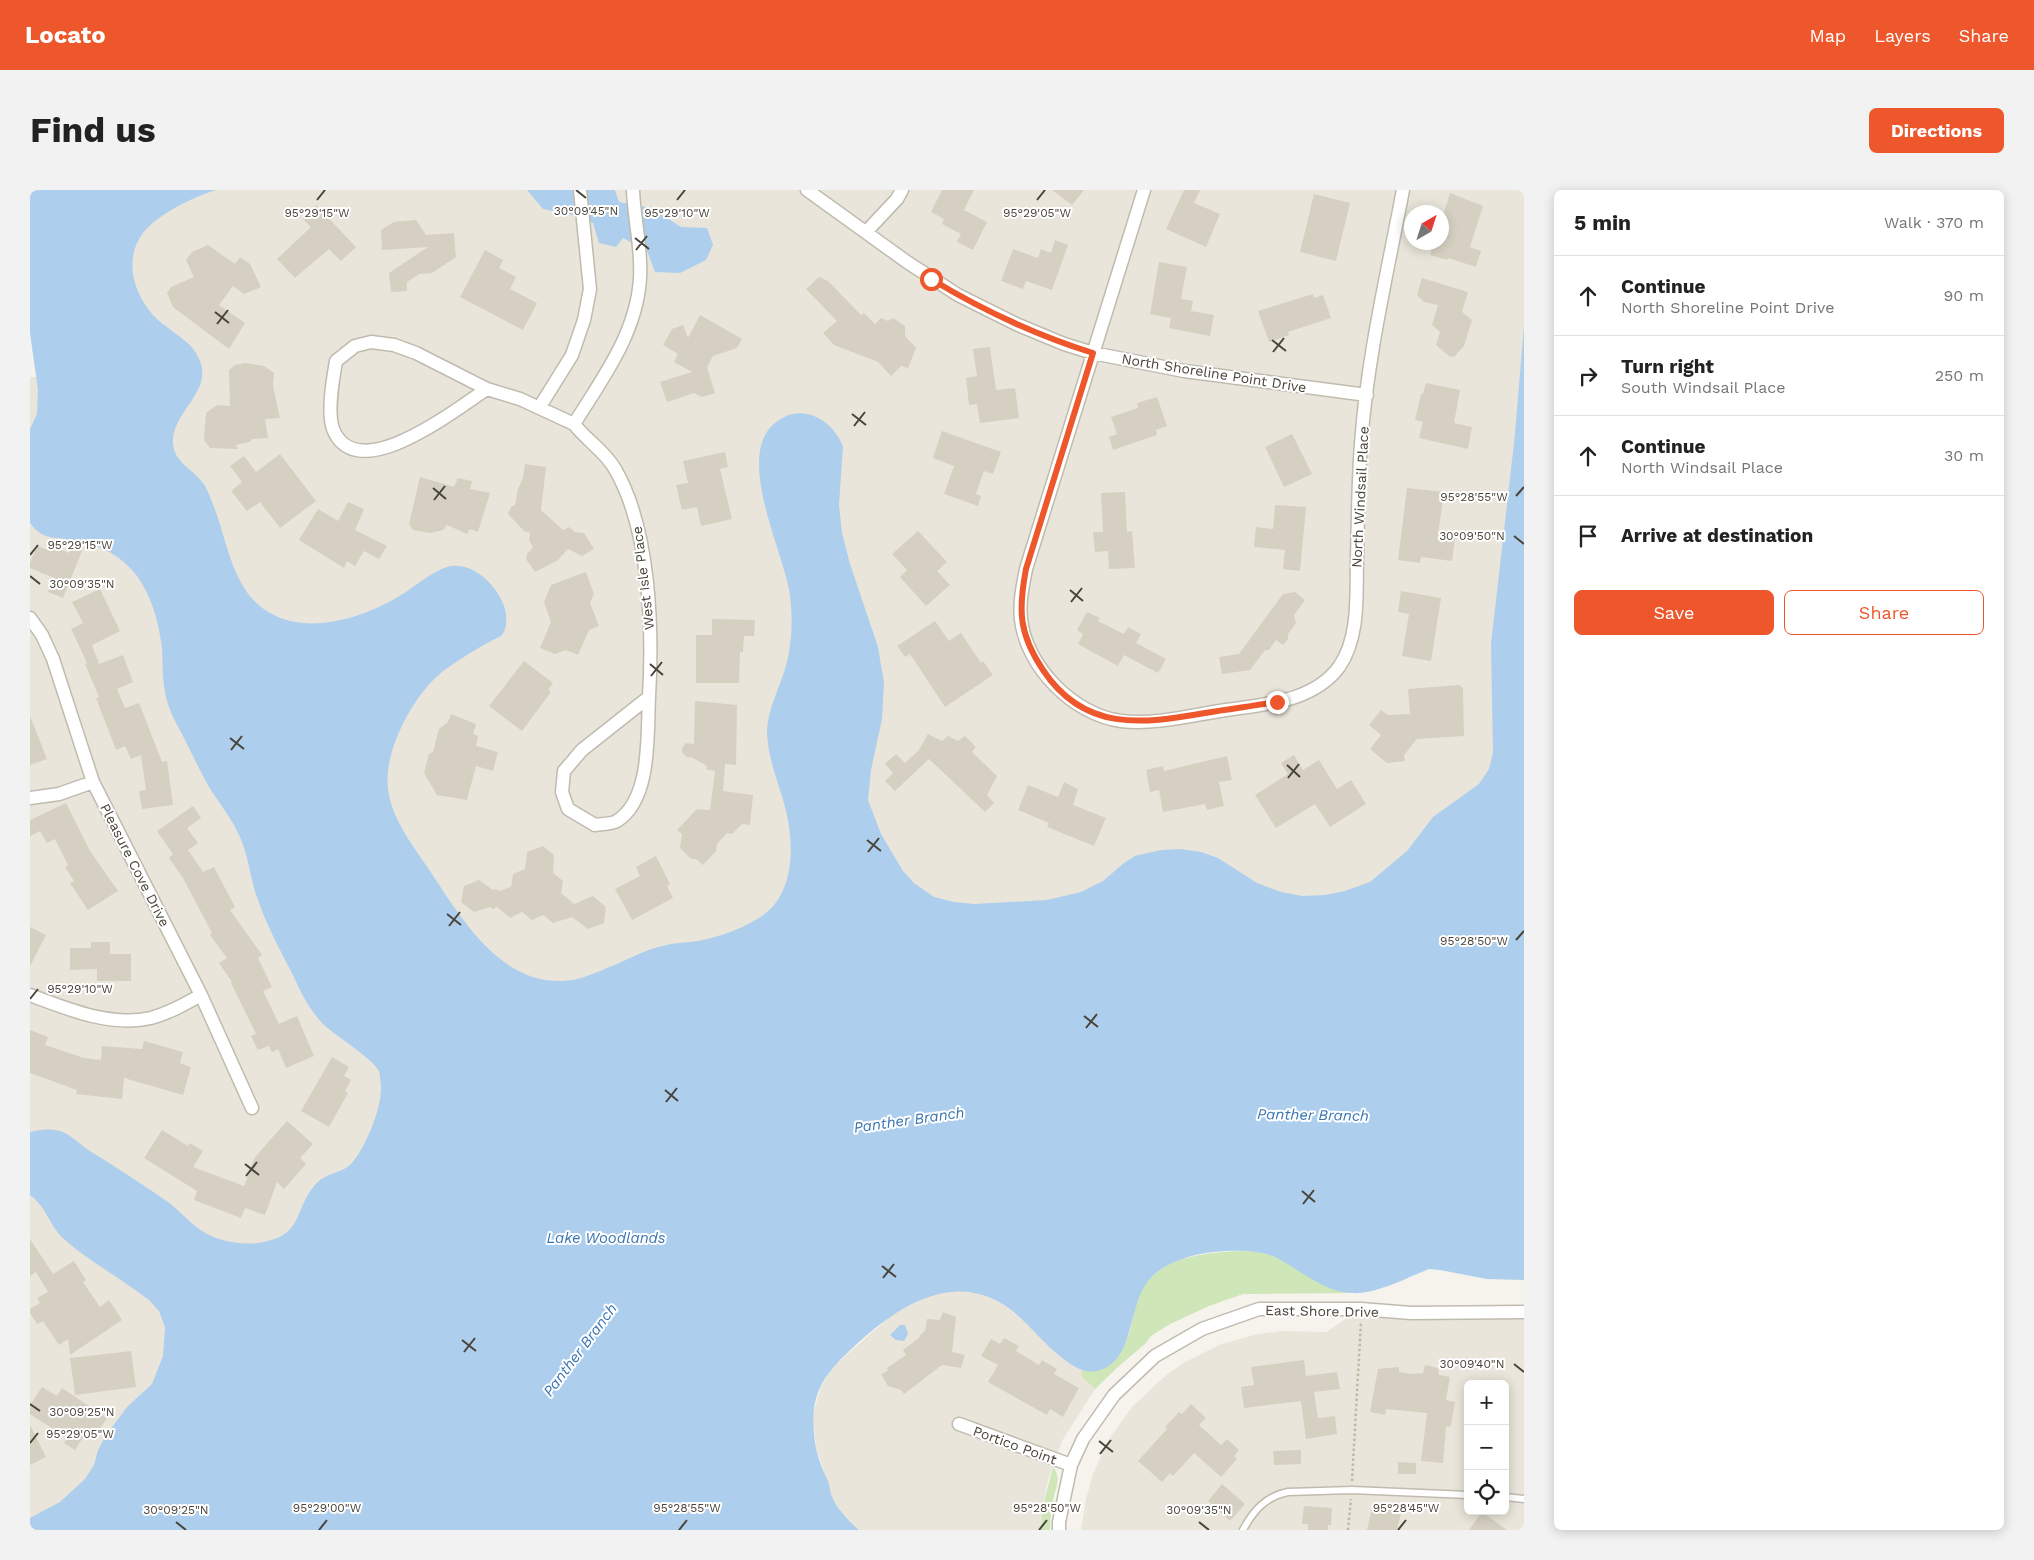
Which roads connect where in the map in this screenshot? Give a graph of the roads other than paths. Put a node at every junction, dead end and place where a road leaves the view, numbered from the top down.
1 (580, 190) edge
2 (807, 190) edge
3 (902, 190) edge
4 (1144, 190) edge
5 (1403, 190) edge
6 (634, 194) edge
7 (866, 232) junction
8 (1093, 353) junction
9 (487, 389) junction
10 (1367, 395) junction
11 (539, 408) junction
12 (574, 424) junction
13 (30, 618) edge
14 (649, 697) junction
15 (93, 782) junction
16 (30, 798) edge
17 (30, 995) edge
18 (200, 996) junction
19 (252, 1108) dead end
20 (1524, 1312) edge
21 (959, 1424) dead end
22 (1071, 1465) junction
23 (1464, 1495) edge
24 (1509, 1497) edge
25 (1524, 1499) edge
26 (1059, 1530) edge
27 (1243, 1530) edge

1 - 11 street
2 - 7 street, North Shoreline Point Drive
3 - 7 street
4 - 8 street, North Windsail Place
5 - 10 street, North Windsail Place
6 - 12 street
7 - 8 street, North Shoreline Point Drive
8 - 10 street, North Shoreline Point Drive
8 - 10 street, North Windsail Place
9 - 9 street, West Isle Place
9 - 11 street, West Isle Place
11 - 12 street, West Isle Place
12 - 14 street, West Isle Place
13 - 15 street, Pleasure Cove Drive
14 - 14 street, West Isle Place
15 - 16 street
15 - 18 street, Pleasure Cove Drive
17 - 18 street
18 - 19 street, Pleasure Cove Drive
20 - 22 street, East Shore Drive
21 - 22 street, Portico Point
22 - 26 street, East Shore Drive
23 - 27 lane
24 - 25 lane

